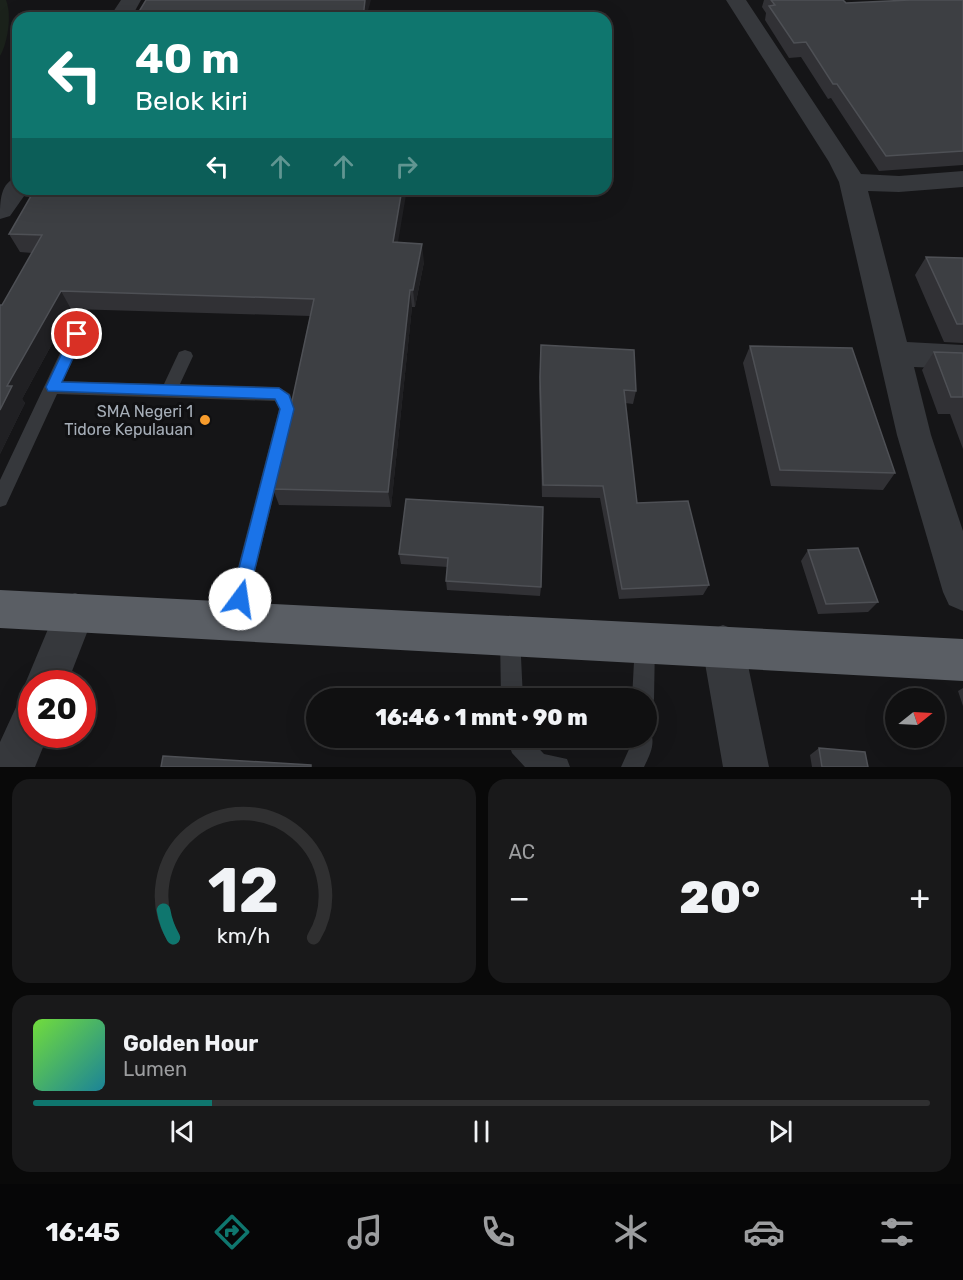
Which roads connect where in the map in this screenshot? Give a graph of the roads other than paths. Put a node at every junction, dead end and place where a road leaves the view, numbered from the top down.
1 (736, 0) edge
2 (963, 180) edge
3 (852, 182) junction
4 (12, 193) edge
5 (0, 210) edge
6 (77, 334) dead end
7 (894, 354) junction
8 (185, 356) dead end
9 (963, 357) edge
10 (53, 387) junction
11 (169, 391) junction
12 (0, 499) edge
13 (963, 591) edge
14 (0, 609) edge
15 (75, 612) junction
16 (234, 621) junction
17 (510, 635) junction
18 (645, 642) junction
19 (723, 646) junction
20 (963, 660) edge
21 (52, 670) edge
22 (512, 688) edge
23 (643, 688) edge
24 (20, 748) edge
25 (523, 748) edge
26 (641, 748) edge
27 (12, 767) edge
28 (559, 767) edge
29 (632, 767) edge
30 (746, 767) edge

1 - 3 street
2 - 3 street
3 - 7 street
4 - 5 street
6 - 10 lane
7 - 9 street
7 - 13 street
8 - 11 lane
10 - 11 lane
10 - 12 lane
11 - 16 lane
14 - 15 highway
15 - 16 highway
15 - 21 street
16 - 17 highway
17 - 18 highway
17 - 22 lane
18 - 19 highway
18 - 23 lane
19 - 20 highway
19 - 30 street
24 - 27 street
25 - 28 lane
26 - 29 lane

